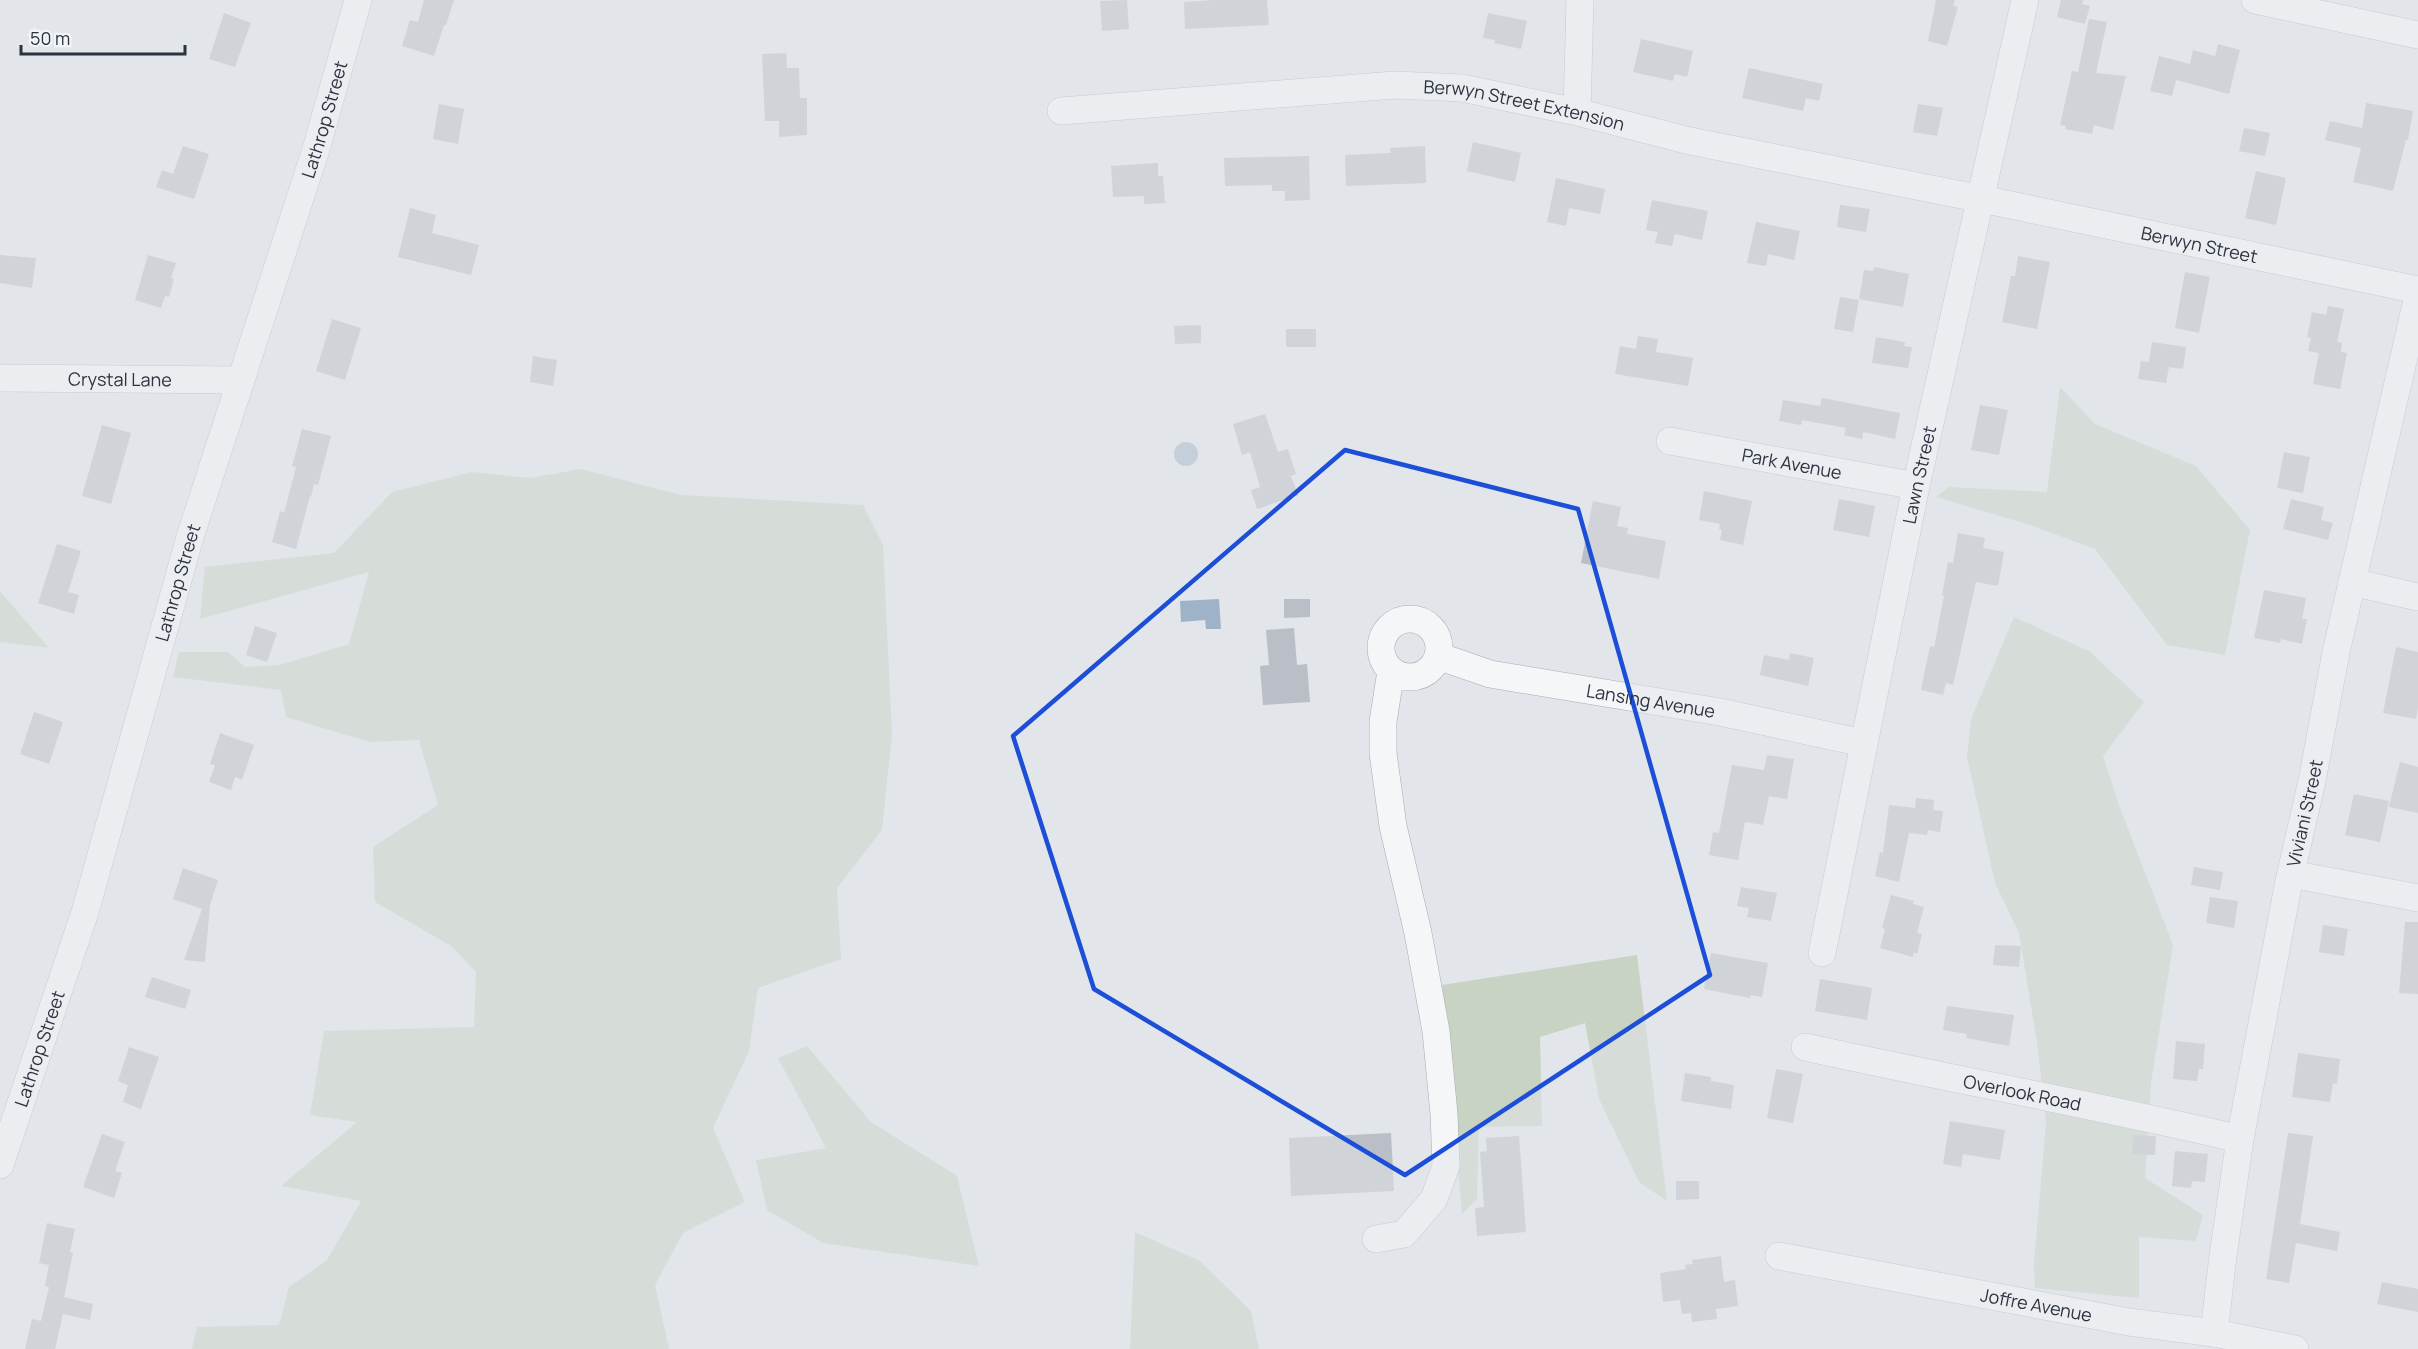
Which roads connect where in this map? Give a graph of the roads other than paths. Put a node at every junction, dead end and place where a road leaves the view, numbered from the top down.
1 (358, 0) edge
2 (1580, 0) edge
3 (2025, 0) edge
4 (2255, 0) edge
5 (2418, 35) edge
6 (1061, 111) dead end
7 (1577, 112) junction
8 (1982, 199) junction
9 (2418, 290) edge
10 (2418, 297) edge
11 (0, 378) edge
12 (241, 380) junction
13 (1670, 441) dead end
14 (1916, 486) junction
15 (2352, 582) junction
16 (2418, 597) edge
17 (1438, 656) junction
18 (1391, 671) junction
19 (1863, 743) junction
20 (2290, 874) junction
21 (2418, 898) edge
22 (1822, 953) dead end
23 (1805, 1047) dead end
24 (2241, 1139) junction
25 (0, 1165) edge
26 (1376, 1239) dead end
27 (1779, 1256) dead end
28 (2214, 1333) junction
29 (2295, 1349) edge

1 - 12 street, Lathrop Street
2 - 7 street
3 - 8 street, Lawn Street
4 - 5 street
6 - 7 street, Berwyn Street Extension
7 - 8 street, Berwyn Street Extension
8 - 9 street, Berwyn Street
8 - 14 street, Lawn Street
10 - 15 street, Viviani Street
11 - 12 street, Crystal Lane
12 - 25 street, Lathrop Street
13 - 14 street, Park Avenue
14 - 19 street, Lawn Street
15 - 16 street
15 - 20 street, Viviani Street
17 - 18 street
17 - 18 street
17 - 19 street, Lansing Avenue
18 - 26 street
19 - 22 street, Lawn Street
20 - 21 street
20 - 24 street, Viviani Street
23 - 24 street, Overlook Road
24 - 28 street, Viviani Street
27 - 28 street, Joffre Avenue
28 - 29 street, Joffre Avenue

